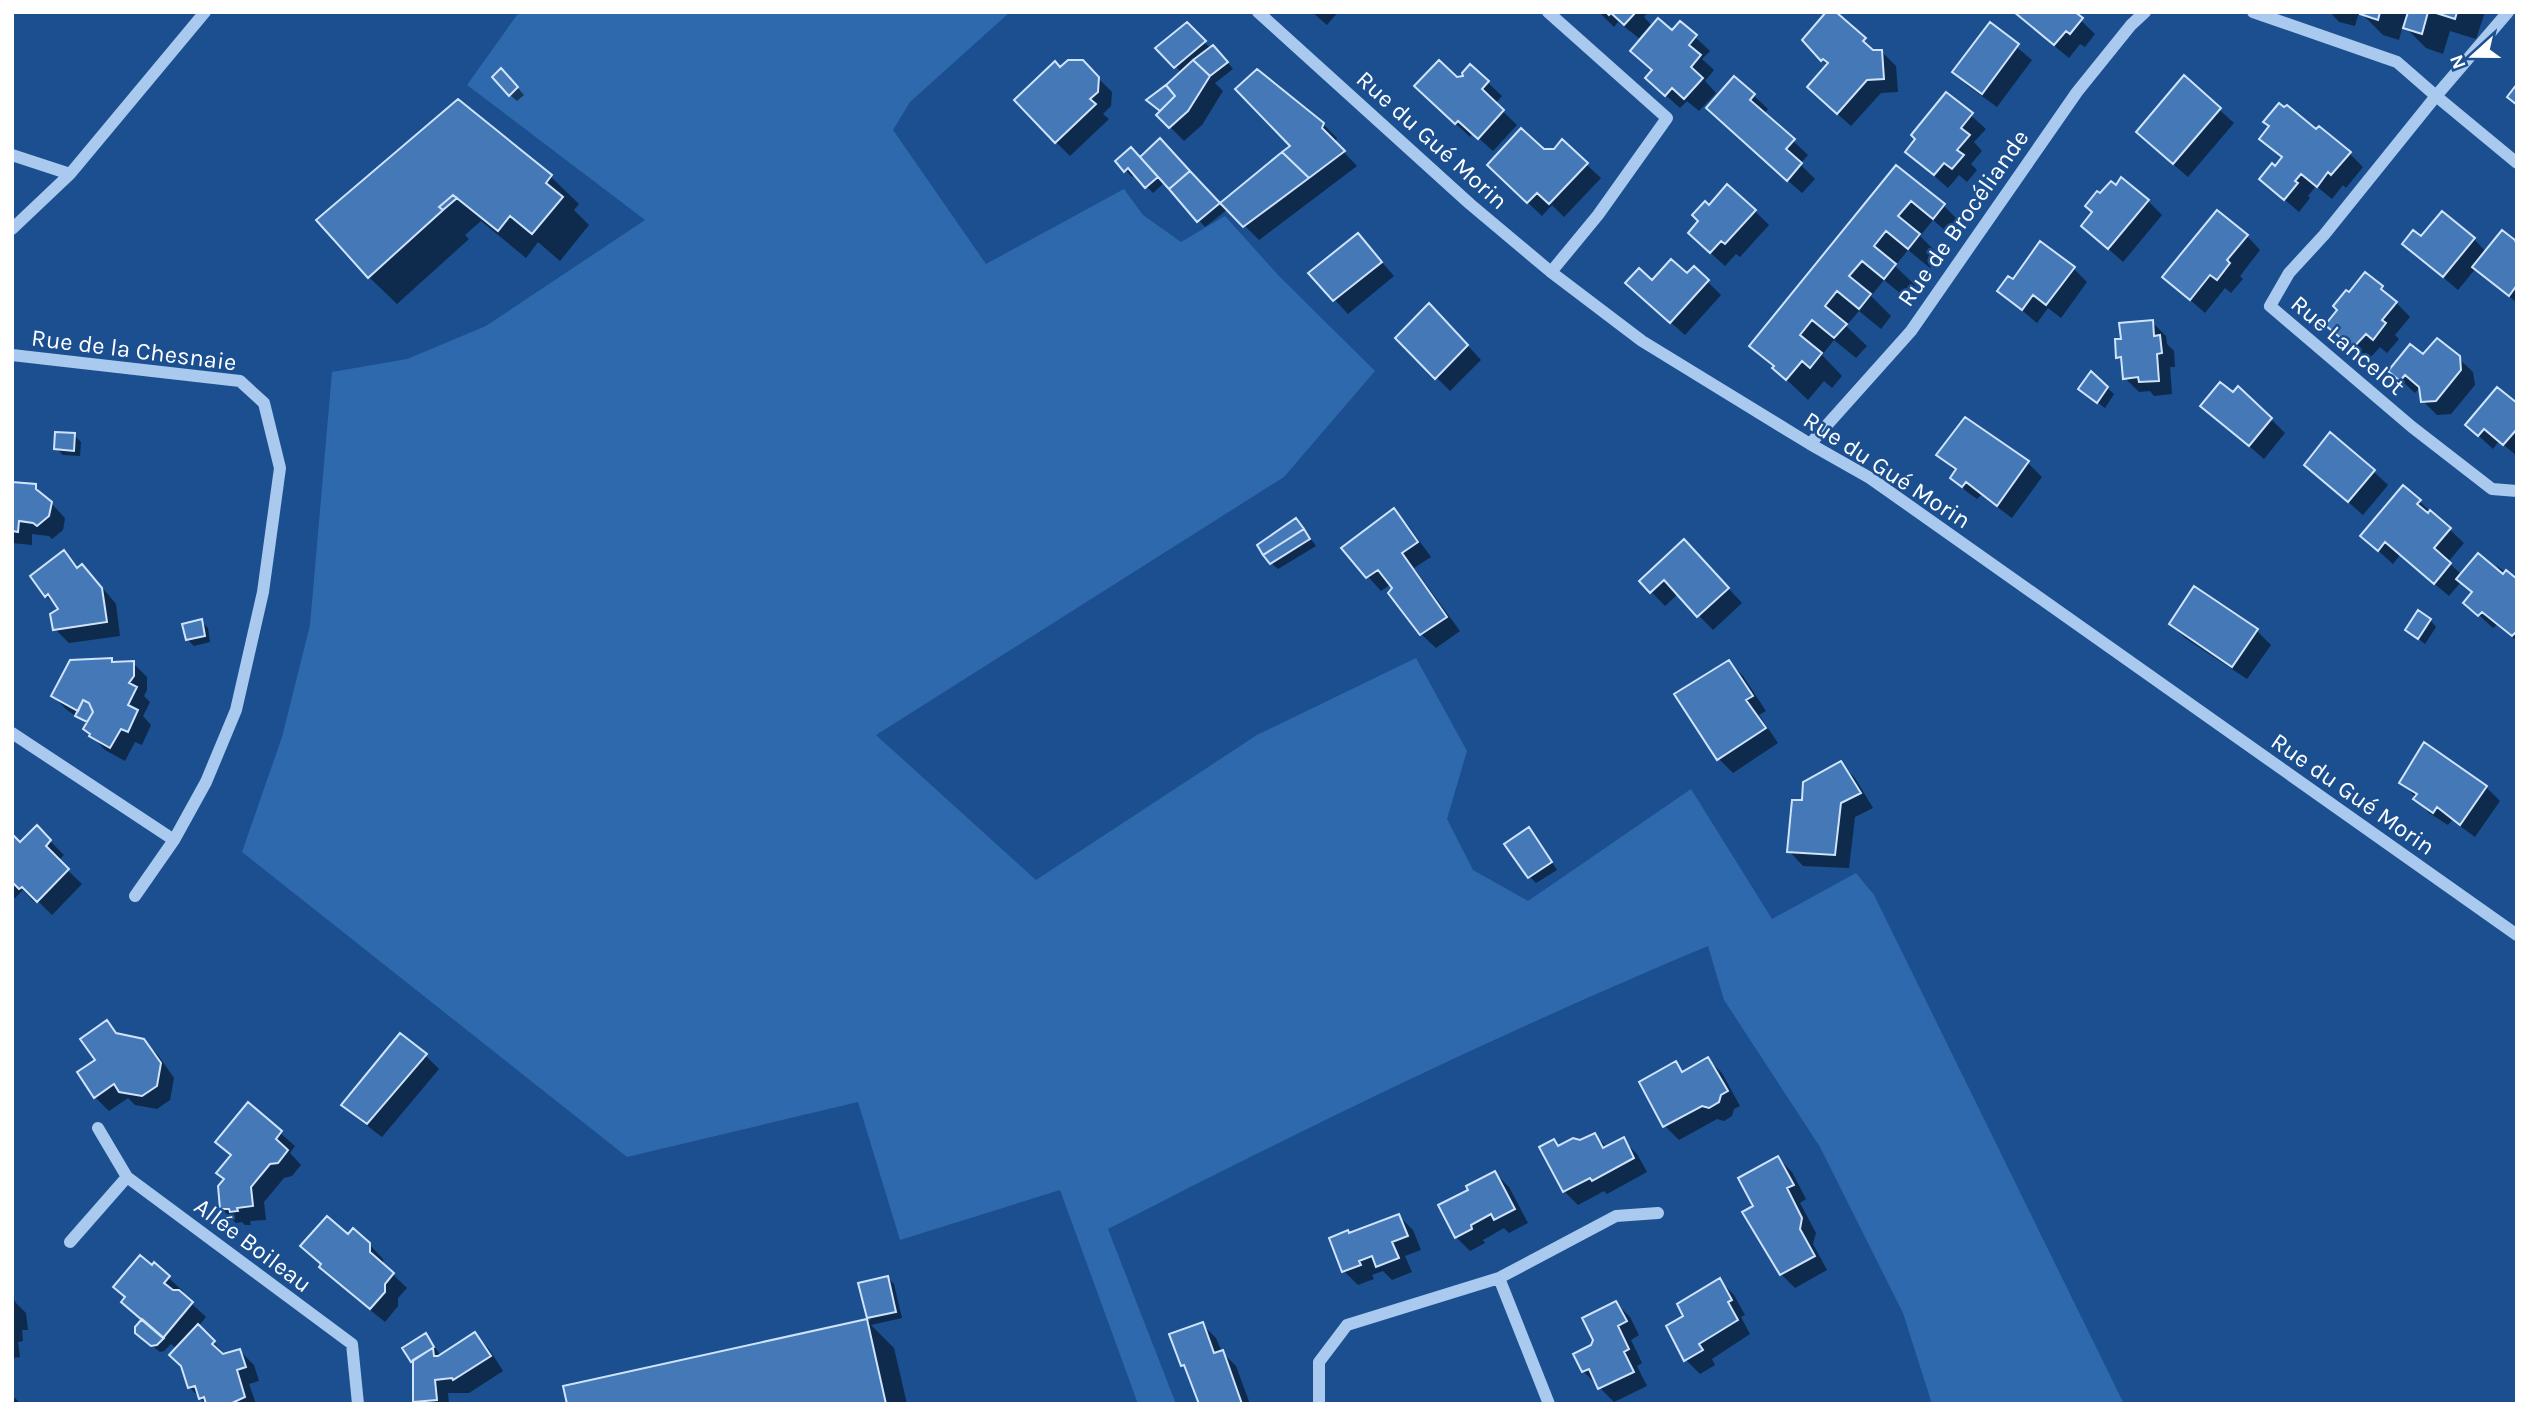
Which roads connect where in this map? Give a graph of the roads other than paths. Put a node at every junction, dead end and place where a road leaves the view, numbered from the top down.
1 (205, 12) edge
2 (1258, 12) edge
3 (1548, 12) edge
4 (2146, 12) edge
5 (2253, 12) edge
6 (2508, 12) edge
7 (2436, 96) junction
8 (12, 155) edge
9 (2517, 163) edge
10 (70, 174) junction
11 (12, 229) edge
12 (1551, 272) junction
13 (12, 355) edge
14 (1810, 444) junction
15 (2517, 491) edge
16 (12, 733) edge
17 (174, 840) junction
18 (135, 896) dead end
19 (2517, 935) edge
20 (98, 1128) dead end
21 (127, 1177) junction
22 (1658, 1213) dead end
23 (70, 1242) dead end
24 (1499, 1278) junction
25 (358, 1404) edge
26 (1319, 1404) edge
27 (1549, 1404) edge

1 - 10 street
2 - 12 street, Rue du Gué Morin
3 - 12 street
4 - 14 street, Rue de Brocéliande
5 - 7 street
6 - 7 street
7 - 9 street
7 - 15 street, Rue Lancelot
8 - 10 street
10 - 11 street
12 - 14 street, Rue du Gué Morin
13 - 17 street, Rue de la Chesnaie
14 - 19 street, Rue du Gué Morin
16 - 17 street
17 - 18 street, Rue de la Chesnaie
20 - 21 street, Allée Boileau
21 - 23 street
21 - 25 street, Allée Boileau
22 - 24 street
24 - 26 street
24 - 27 street

